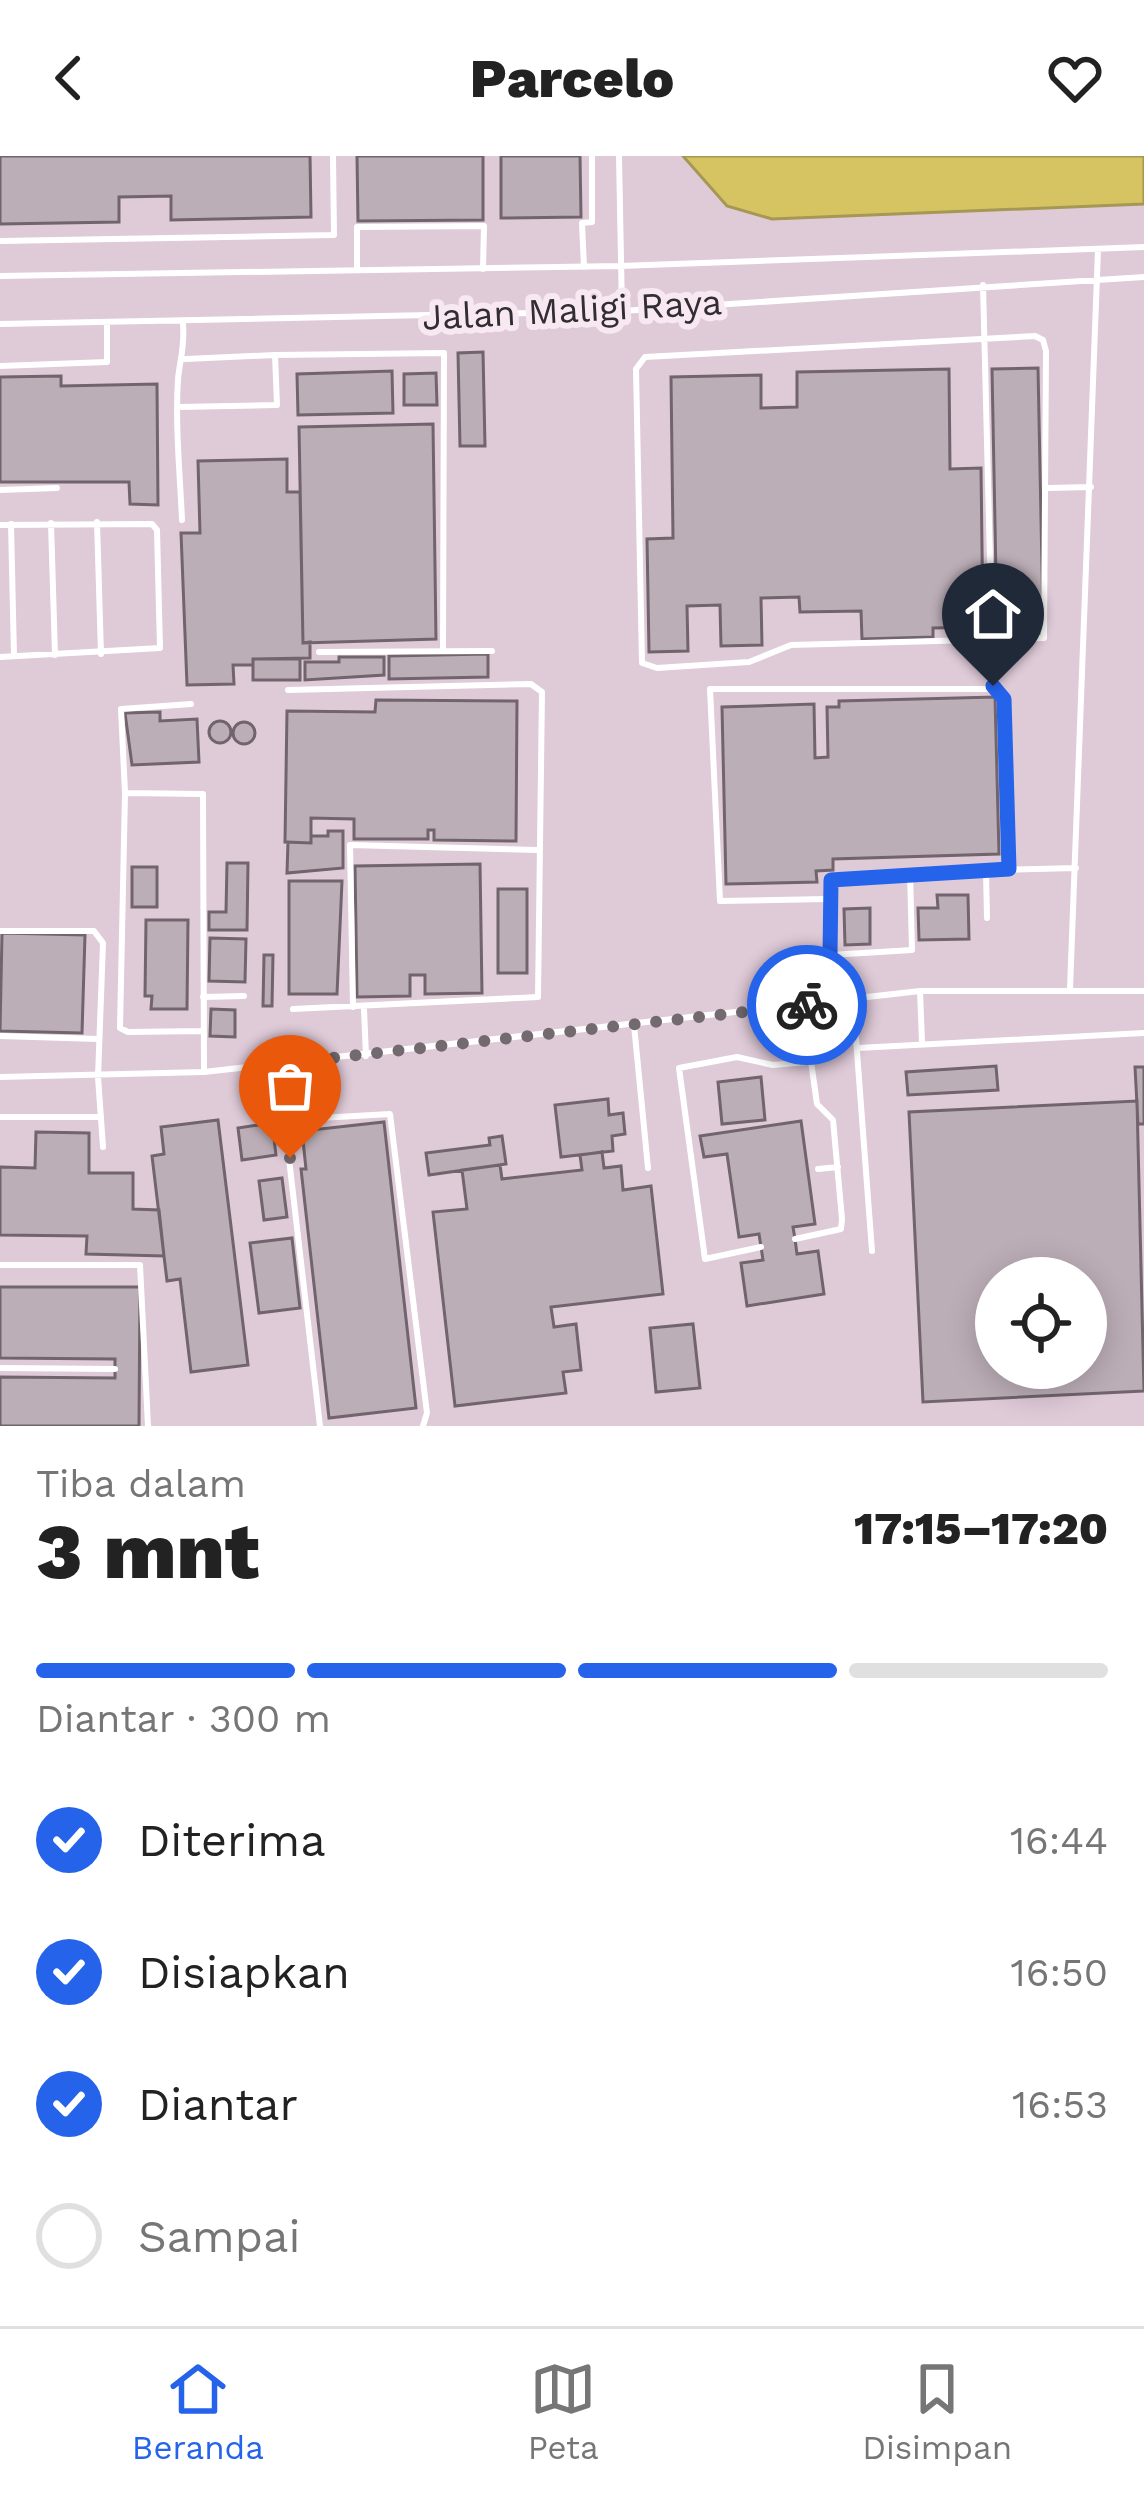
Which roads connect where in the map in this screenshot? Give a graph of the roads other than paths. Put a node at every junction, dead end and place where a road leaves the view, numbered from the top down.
1 (333, 156) edge
2 (592, 156) edge
3 (619, 156) edge
4 (0, 241) edge
5 (1144, 248) edge
6 (1098, 250) junction
7 (584, 266) junction
8 (620, 266) junction
9 (483, 268) junction
10 (357, 271) junction
11 (0, 276) edge
12 (1144, 277) edge
13 (1099, 279) junction
14 (982, 285) junction
15 (622, 311) junction
16 (107, 323) junction
17 (0, 324) edge
18 (183, 324) junction
19 (983, 340) junction
20 (275, 355) junction
21 (186, 359) junction
22 (0, 366) edge
23 (178, 407) junction
24 (1090, 487) junction
25 (57, 488) dead end
26 (1048, 488) junction
27 (0, 490) edge
28 (182, 520) dead end
29 (97, 522) junction
30 (51, 523) junction
31 (11, 524) junction
32 (0, 525) edge
33 (992, 639) junction
34 (443, 650) junction
35 (492, 650) dead end
36 (320, 652) dead end
37 (101, 654) junction
38 (14, 656) junction
39 (55, 656) junction
40 (0, 657) edge
41 (288, 690) dead end
42 (191, 704) dead end
43 (124, 793) junction
44 (538, 850) junction
45 (1076, 868) junction
46 (1009, 869) junction
47 (986, 871) junction
48 (910, 872) junction
49 (827, 899) junction
50 (987, 918) dead end
51 (0, 931) edge
52 (830, 955) junction
53 (1070, 989) junction
54 (920, 991) junction
55 (1144, 992) edge
56 (244, 996) dead end
57 (203, 997) junction
58 (853, 999) junction
59 (837, 1001) junction
60 (803, 1005) junction
61 (293, 1009) dead end
62 (353, 1009) junction
63 (364, 1009) junction
64 (634, 1025) junction
65 (202, 1030) junction
66 (1144, 1033) edge
67 (0, 1036) edge
68 (99, 1039) junction
69 (922, 1042) junction
70 (858, 1048) junction
71 (366, 1056) junction
72 (808, 1062) junction
73 (278, 1064) junction
74 (204, 1072) junction
75 (0, 1076) edge
76 (98, 1077) junction
77 (0, 1117) edge
78 (101, 1117) junction
79 (286, 1120) junction
80 (103, 1147) dead end
81 (838, 1166) junction
82 (648, 1168) dead end
83 (818, 1169) dead end
84 (795, 1239) dead end
85 (761, 1247) dead end
86 (872, 1250) dead end
87 (0, 1264) edge
88 (0, 1368) edge
89 (115, 1369) dead end
90 (148, 1426) edge
91 (320, 1426) edge
92 (424, 1426) edge

1 - 4 lane
2 - 7 lane
3 - 8 lane
5 - 6 lane, Jalan Maligi Raya
6 - 8 lane, Jalan Maligi Raya
6 - 13 lane
7 - 8 lane, Jalan Maligi Raya
7 - 9 lane, Jalan Maligi Raya
8 - 15 lane
9 - 10 lane, Jalan Maligi Raya
9 - 10 lane
10 - 11 lane, Jalan Maligi Raya
12 - 13 lane, Jalan Maligi Raya
13 - 14 lane, Jalan Maligi Raya
13 - 24 lane
14 - 15 lane, Jalan Maligi Raya
14 - 19 lane
15 - 18 lane, Jalan Maligi Raya
16 - 17 lane, Jalan Maligi Raya
16 - 18 lane, Jalan Maligi Raya
16 - 22 lane
18 - 21 lane
19 - 26 lane
19 - 33 lane
19 - 33 lane
20 - 21 lane
20 - 23 lane
20 - 34 lane
21 - 23 lane
23 - 28 lane
24 - 26 lane
24 - 45 lane
25 - 27 lane
26 - 33 lane
29 - 30 lane
29 - 37 lane
29 - 37 lane
30 - 31 lane
30 - 39 lane
31 - 32 lane
31 - 38 lane
34 - 35 lane
34 - 36 lane
37 - 39 lane
38 - 39 lane
38 - 40 lane
41 - 44 lane
42 - 43 lane
43 - 57 lane
43 - 65 lane
44 - 62 lane
44 - 63 lane
45 - 46 lane
45 - 53 lane
46 - 47 lane
46 - 49 lane
47 - 48 lane
47 - 50 lane
48 - 49 lane
48 - 52 lane
49 - 52 lane
51 - 68 lane
52 - 59 lane
53 - 54 lane
53 - 55 lane
54 - 58 lane
54 - 69 lane
56 - 57 lane
57 - 65 lane
58 - 59 lane
58 - 70 lane
59 - 60 lane
60 - 64 lane
60 - 72 lane
61 - 62 lane
62 - 63 lane
63 - 71 lane
64 - 71 lane
64 - 82 lane
65 - 74 lane
66 - 69 lane
67 - 68 lane
68 - 76 lane
69 - 70 lane
70 - 86 lane
71 - 73 lane
72 - 81 lane
72 - 85 lane
73 - 74 lane
73 - 79 lane
74 - 76 lane
75 - 76 lane
76 - 78 lane
77 - 78 lane
78 - 80 lane
79 - 91 lane
79 - 92 lane
81 - 83 lane
81 - 84 lane
87 - 90 lane
88 - 89 lane

